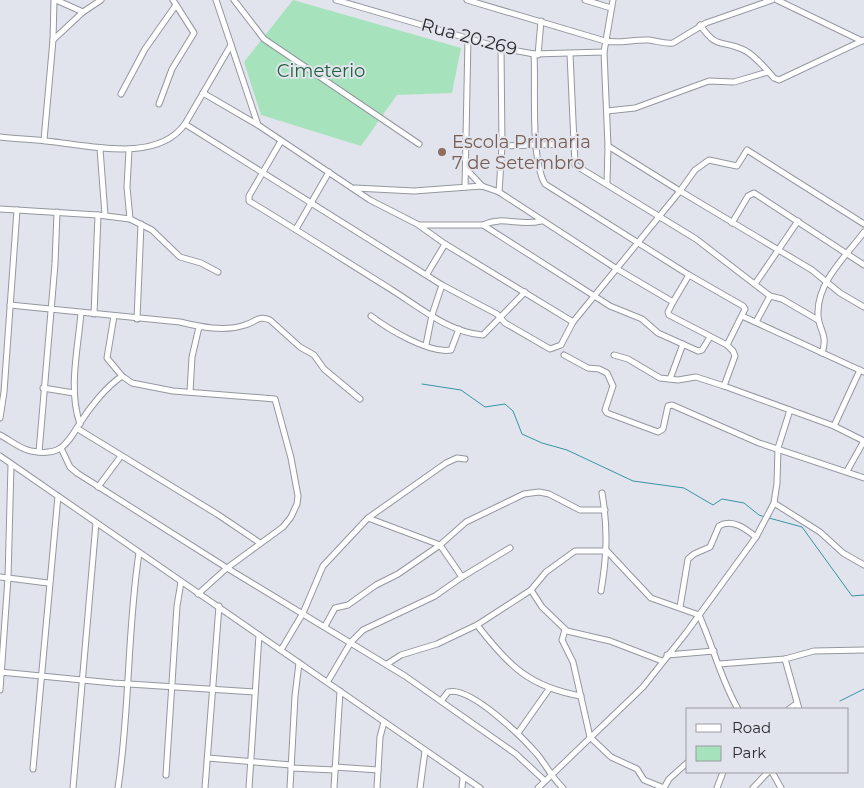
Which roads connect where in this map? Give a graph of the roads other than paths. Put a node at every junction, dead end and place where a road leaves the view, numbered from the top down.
1 (55, 0) edge
2 (101, 0) edge
3 (216, 0) edge
4 (234, 0) edge
5 (336, 0) edge
6 (467, 0) edge
7 (585, 0) edge
8 (613, 0) edge
9 (772, 0) edge
10 (777, 0) edge
11 (174, 3) edge
12 (612, 8) junction
13 (82, 12) junction
14 (541, 22) junction
15 (700, 26) junction
16 (468, 38) junction
17 (54, 40) junction
18 (605, 41) junction
19 (863, 41) edge
20 (232, 45) junction
21 (501, 48) junction
22 (604, 52) junction
23 (570, 54) junction
24 (536, 55) junction
25 (768, 72) junction
26 (203, 93) junction
27 (121, 94) dead end
28 (159, 104) dead end
29 (607, 111) junction
30 (185, 124) junction
31 (258, 125) junction
32 (0, 137) edge
33 (44, 140) junction
34 (281, 141) junction
35 (419, 144) dead end
36 (573, 144) junction
37 (537, 145) junction
38 (502, 146) junction
39 (608, 146) junction
40 (100, 149) junction
41 (129, 150) junction
42 (466, 168) junction
43 (262, 171) junction
44 (329, 172) junction
45 (607, 183) junction
46 (482, 186) junction
47 (465, 187) junction
48 (355, 188) junction
49 (680, 191) junction
50 (499, 192) junction
51 (312, 203) junction
52 (0, 209) edge
53 (17, 210) junction
54 (57, 212) junction
55 (98, 215) junction
56 (104, 215) junction
57 (657, 217) junction
58 (130, 219) junction
59 (541, 221) junction
60 (798, 221) junction
61 (732, 223) junction
62 (141, 224) junction
63 (417, 224) junction
64 (864, 224) edge
65 (482, 225) junction
66 (296, 229) junction
67 (864, 232) edge
68 (637, 242) junction
69 (445, 244) junction
70 (777, 250) junction
71 (848, 254) junction
72 (864, 265) edge
73 (617, 269) junction
74 (218, 272) dead end
75 (427, 274) junction
76 (689, 274) junction
77 (827, 281) junction
78 (755, 284) junction
79 (442, 285) junction
80 (525, 292) junction
81 (595, 296) junction
82 (770, 296) junction
83 (673, 302) junction
84 (10, 305) junction
85 (864, 307) edge
86 (51, 310) junction
87 (81, 313) junction
88 (94, 314) junction
89 (432, 315) junction
90 (114, 316) junction
91 (371, 316) dead end
92 (742, 316) junction
93 (502, 318) junction
94 (137, 319) junction
95 (818, 320) junction
96 (573, 322) junction
97 (756, 322) junction
98 (198, 327) junction
99 (459, 329) junction
100 (710, 337) junction
101 (683, 344) junction
102 (426, 345) junction
103 (727, 346) junction
104 (822, 353) junction
105 (614, 354) dead end
106 (564, 355) dead end
107 (862, 371) edge
108 (122, 376) junction
109 (670, 379) junction
110 (724, 386) junction
111 (43, 388) junction
112 (190, 392) junction
113 (74, 393) junction
114 (360, 399) dead end
115 (790, 410) junction
116 (0, 418) edge
117 (834, 426) junction
118 (79, 427) junction
119 (0, 435) edge
120 (864, 441) edge
121 (61, 448) junction
122 (778, 448) junction
123 (39, 452) junction
124 (0, 456) edge
125 (122, 456) junction
126 (465, 459) dead end
127 (11, 465) junction
128 (847, 471) junction
129 (864, 478) edge
130 (98, 487) junction
131 (602, 494) dead end
132 (58, 496) junction
133 (774, 503) junction
134 (605, 510) junction
135 (368, 518) junction
136 (96, 523) junction
137 (756, 537) junction
138 (260, 543) junction
139 (440, 545) junction
140 (510, 548) dead end
141 (608, 551) junction
142 (138, 553) junction
143 (864, 565) edge
144 (227, 568) junction
145 (0, 577) edge
146 (462, 577) junction
147 (8, 578) junction
148 (181, 582) junction
149 (48, 583) junction
150 (531, 590) junction
151 (601, 591) dead end
152 (198, 594) junction
153 (219, 606) junction
154 (680, 607) junction
155 (303, 613) junction
156 (699, 615) junction
157 (477, 625) junction
158 (325, 626) junction
159 (565, 630) junction
160 (259, 635) junction
161 (351, 642) junction
162 (281, 650) junction
163 (864, 650) edge
164 (714, 651) junction
165 (667, 656) junction
166 (785, 659) junction
167 (662, 661) junction
168 (299, 662) junction
169 (386, 664) junction
170 (719, 664) junction
171 (1, 672) edge
172 (41, 676) junction
173 (84, 679) junction
174 (328, 681) junction
175 (128, 683) junction
176 (171, 685) junction
177 (548, 689) junction
178 (0, 690) edge
179 (212, 690) junction
180 (340, 691) junction
181 (255, 692) junction
182 (581, 696) junction
183 (441, 701) junction
184 (797, 706) edge
185 (737, 708) edge
186 (384, 722) junction
187 (518, 733) junction
188 (590, 737) junction
189 (425, 751) junction
190 (208, 758) junction
191 (250, 762) junction
192 (686, 764) edge
193 (291, 766) junction
194 (335, 768) junction
195 (32, 769) dead end
196 (378, 770) junction
197 (723, 773) edge
198 (767, 773) edge
199 (773, 773) edge
200 (166, 775) dead end
201 (552, 775) junction
202 (463, 777) junction
203 (545, 781) junction
204 (73, 788) edge
205 (118, 788) edge
206 (205, 788) edge
207 (249, 788) edge
208 (290, 788) edge
209 (334, 788) edge
210 (377, 788) edge
211 (420, 788) edge
212 (462, 788) edge
213 (480, 788) edge
214 (538, 788) edge
215 (563, 788) edge
216 (717, 788) edge
217 (753, 788) edge
218 (781, 788) edge

1 - 13 street
1 - 17 street
2 - 13 street
3 - 20 street
4 - 35 street
5 - 16 street, Rua 20.269
6 - 14 street
7 - 12 street
8 - 12 street
9 - 15 street
10 - 19 street
11 - 27 street
11 - 28 street
12 - 18 street
13 - 17 street
14 - 18 street
14 - 24 street
15 - 18 street
15 - 25 street
16 - 21 street, Rua 20.269
16 - 42 street
17 - 33 street
18 - 22 street
19 - 25 street
20 - 26 street
20 - 31 street
21 - 24 street, Rua 20.269
21 - 38 street
22 - 23 street, Rua 20.269
22 - 29 street
23 - 24 street, Rua 20.269
23 - 36 street
24 - 37 street
25 - 29 street
26 - 30 street
26 - 31 street
29 - 39 street
30 - 41 street
30 - 43 street
31 - 34 street
32 - 33 street
33 - 40 street
34 - 43 street
34 - 44 street
36 - 37 street
36 - 45 street
37 - 38 street
37 - 68 street
38 - 50 street
39 - 45 street
39 - 49 street
40 - 41 street
40 - 56 street
41 - 58 street
42 - 46 street
42 - 47 street
43 - 51 street
43 - 66 street
44 - 48 street
44 - 51 street
45 - 57 street
46 - 47 street
46 - 50 street
47 - 48 street
48 - 63 street
49 - 57 street
49 - 61 street
49 - 64 street
50 - 59 street
51 - 66 street
51 - 75 street
52 - 53 street
53 - 54 street
53 - 84 street
54 - 55 street
54 - 86 street
55 - 56 street
55 - 88 street
56 - 58 street
57 - 68 street
57 - 78 street
58 - 62 street
59 - 65 street
59 - 73 street
60 - 61 street
60 - 70 street
60 - 71 street
61 - 70 street
62 - 74 street
62 - 94 street
63 - 65 street
63 - 69 street
65 - 81 street
66 - 89 street
67 - 71 street
68 - 73 street
68 - 76 street
69 - 75 street
69 - 80 street
70 - 77 street
70 - 78 street
71 - 72 street
71 - 77 street
73 - 81 street
73 - 83 street
75 - 79 street
76 - 83 street
76 - 92 street
77 - 85 street
77 - 95 street
78 - 82 street
79 - 89 street
79 - 93 street
80 - 93 street
80 - 96 street
81 - 96 street
81 - 101 street
82 - 95 street
82 - 97 street
83 - 100 street
84 - 86 street
84 - 116 street
86 - 87 street
86 - 111 street
87 - 88 street
87 - 113 street
88 - 90 street
89 - 99 street
89 - 102 street
90 - 94 street
90 - 108 street
91 - 102 street
92 - 97 street
92 - 103 street
93 - 96 street
93 - 99 street
94 - 98 street
95 - 104 street
97 - 104 street
98 - 112 street
98 - 114 street
99 - 102 street
100 - 101 street
100 - 103 street
101 - 109 street
103 - 110 street
104 - 107 street
105 - 109 street
106 - 122 street
107 - 117 street
108 - 112 street
108 - 118 street
109 - 110 street
110 - 115 street
111 - 113 street
111 - 123 street
112 - 138 street
113 - 118 street
115 - 117 street
115 - 122 street
117 - 120 street
118 - 121 street
118 - 125 street
119 - 123 street
120 - 128 street
121 - 123 street
121 - 130 street
122 - 128 street
122 - 133 street
124 - 127 street
125 - 130 street
125 - 138 street
126 - 135 street
127 - 132 street
127 - 147 street
128 - 129 street
130 - 144 street
131 - 134 street
132 - 136 street
132 - 149 street
133 - 137 street
133 - 143 street
134 - 139 street
134 - 141 street
135 - 139 street
135 - 155 street
136 - 142 street
136 - 173 street
137 - 154 street
137 - 156 street
138 - 144 street
139 - 146 street
139 - 158 street
140 - 146 street
141 - 150 street
141 - 151 street
141 - 154 street
142 - 148 street
142 - 175 street
144 - 152 street
144 - 155 street
145 - 147 street
146 - 161 street
147 - 149 street
147 - 171 street
148 - 152 street
148 - 176 street
149 - 172 street
150 - 157 street
150 - 159 street
152 - 153 street
153 - 160 street
153 - 179 street
154 - 156 street
155 - 158 street
155 - 162 street
156 - 164 street
156 - 165 street
157 - 169 street
157 - 177 street
158 - 161 street
159 - 167 street
159 - 182 street
160 - 162 street
160 - 181 street
161 - 169 street
161 - 174 street
162 - 168 street
163 - 166 street
164 - 165 street
164 - 170 street
165 - 167 street
166 - 170 street
166 - 184 street
167 - 188 street
168 - 174 street
168 - 193 street
169 - 183 street
170 - 185 street
171 - 172 street
171 - 178 street
172 - 173 street
172 - 195 street
173 - 175 street
173 - 204 street
174 - 180 street
175 - 176 street
175 - 205 street
176 - 179 street
176 - 200 street
177 - 182 street
177 - 187 street
179 - 181 street
179 - 190 street
180 - 186 street
180 - 194 street
181 - 191 street
182 - 188 street
183 - 187 street
183 - 203 street
186 - 189 street
186 - 196 street
187 - 201 street
188 - 192 street
188 - 201 street
189 - 202 street
189 - 211 street
190 - 191 street
190 - 206 street
191 - 193 street
191 - 207 street
193 - 194 street
193 - 208 street
194 - 196 street
194 - 209 street
196 - 210 street
197 - 216 street
198 - 217 street
199 - 218 street
201 - 203 street
201 - 215 street
202 - 212 street
202 - 213 street
203 - 214 street

